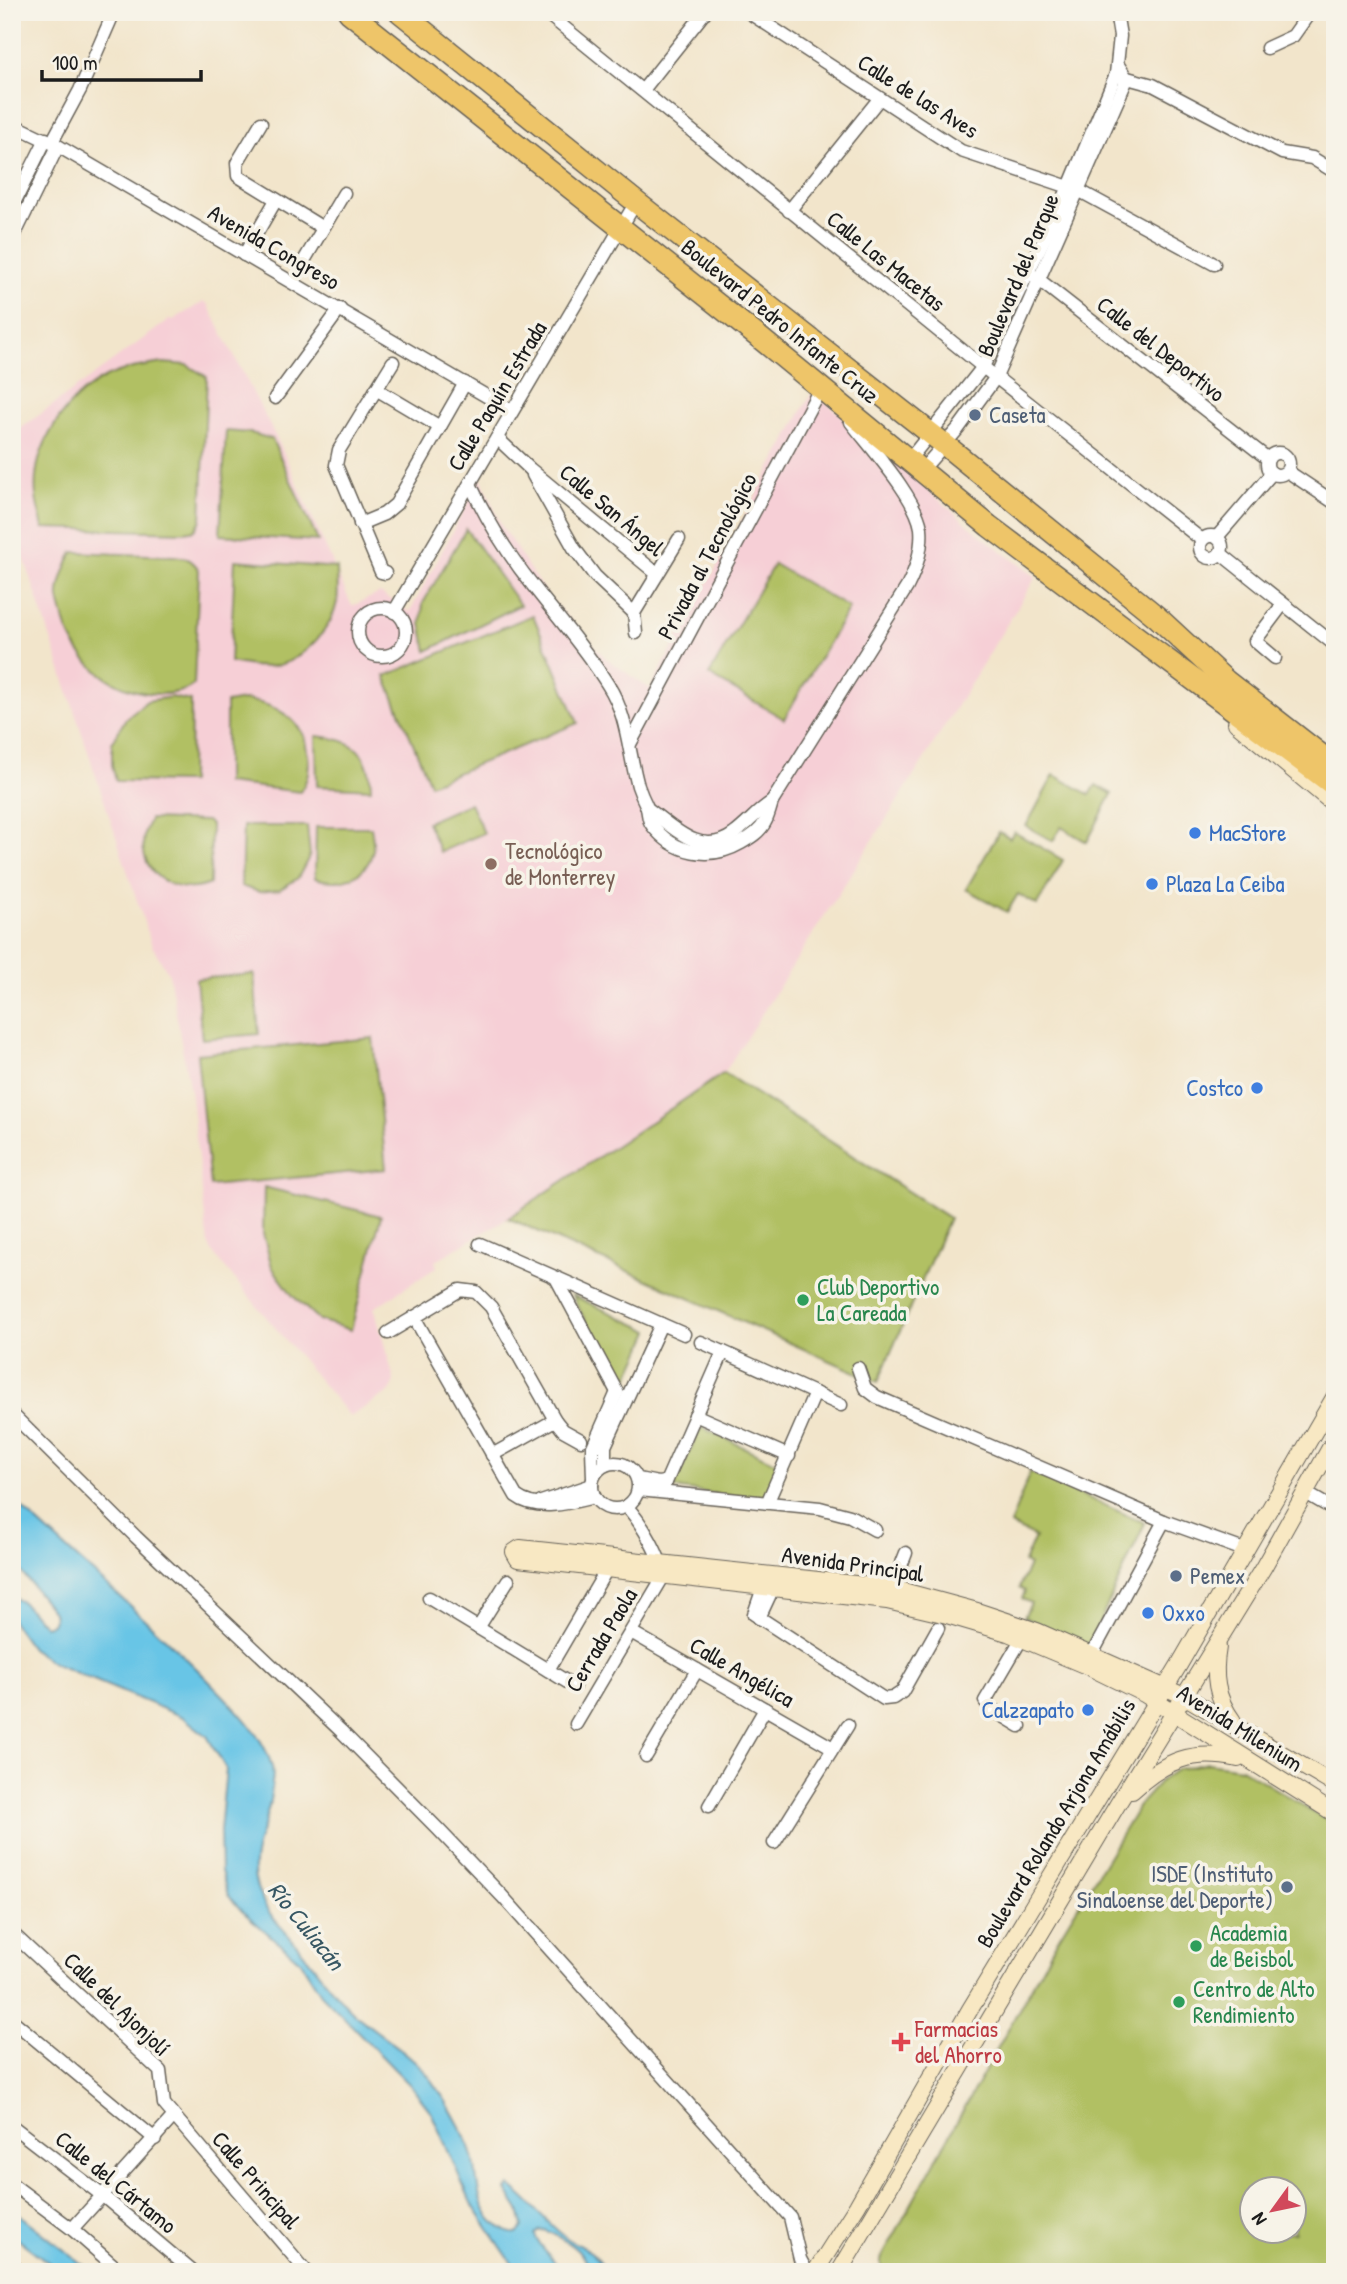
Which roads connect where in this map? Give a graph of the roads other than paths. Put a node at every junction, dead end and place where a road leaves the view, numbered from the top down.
1 (114, 12) edge
2 (349, 12) edge
3 (400, 12) edge
4 (545, 12) edge
5 (705, 12) edge
6 (748, 12) edge
7 (1116, 12) edge
8 (1310, 12) edge
9 (1267, 48) dead end
10 (1121, 73) junction
11 (643, 90) junction
12 (879, 99) junction
13 (261, 123) dead end
14 (12, 124) edge
15 (52, 142) junction
16 (1335, 172) edge
17 (1073, 188) junction
18 (344, 193) dead end
19 (276, 200) junction
20 (636, 202) junction
21 (12, 207) edge
22 (789, 211) junction
23 (621, 227) junction
24 (323, 228) junction
25 (12, 240) edge
26 (244, 255) junction
27 (305, 259) dead end
28 (1214, 264) dead end
29 (1033, 275) junction
30 (340, 309) junction
31 (393, 362) dead end
32 (983, 367) junction
33 (996, 377) junction
34 (465, 383) junction
35 (376, 389) junction
36 (825, 391) junction
37 (275, 398) dead end
38 (512, 411) junction
39 (440, 427) junction
40 (497, 438) junction
41 (937, 439) junction
42 (1268, 459) junction
43 (915, 466) junction
44 (530, 469) junction
45 (1287, 471) junction
46 (1272, 472) junction
47 (470, 484) junction
48 (1335, 503) edge
49 (360, 524) junction
50 (1217, 537) junction
51 (679, 539) dead end
52 (1202, 540) junction
53 (1220, 553) junction
54 (385, 573) dead end
55 (656, 573) junction
56 (1283, 604) junction
57 (394, 612) dead end
58 (634, 613) junction
59 (1156, 616) junction
60 (636, 633) dead end
61 (1335, 645) edge
62 (1275, 658) dead end
63 (1179, 668) junction
64 (630, 744) junction
65 (1335, 754) edge
66 (1335, 766) edge
67 (1335, 786) edge
68 (1335, 805) edge
69 (480, 1244) dead end
70 (556, 1278) junction
71 (414, 1317) junction
72 (661, 1324) junction
73 (388, 1334) dead end
74 (684, 1334) dead end
75 (701, 1342) dead end
76 (723, 1352) junction
77 (858, 1368) dead end
78 (815, 1393) junction
79 (622, 1394) junction
80 (1335, 1396) edge
81 (841, 1405) dead end
82 (12, 1414) edge
83 (695, 1415) junction
84 (555, 1420) junction
85 (1335, 1439) edge
86 (581, 1440) dead end
87 (492, 1455) junction
88 (789, 1456) junction
89 (605, 1465) junction
90 (638, 1485) junction
91 (593, 1487) junction
92 (666, 1487) junction
93 (1304, 1492) junction
94 (768, 1502) junction
95 (626, 1507) junction
96 (1335, 1510) edge
97 (1164, 1521) junction
98 (875, 1530) dead end
99 (1244, 1550) junction
100 (906, 1553) dead end
101 (522, 1554) dead end
102 (609, 1564) junction
103 (663, 1571) junction
104 (508, 1580) dead end
105 (768, 1588) junction
106 (890, 1595) junction
107 (429, 1598) dead end
108 (478, 1628) junction
109 (938, 1628) dead end
110 (631, 1632) junction
111 (1022, 1638) junction
112 (1219, 1641) junction
113 (1092, 1654) junction
114 (548, 1670) junction
115 (697, 1670) junction
116 (574, 1686) dead end
117 (1160, 1695) junction
118 (1184, 1696) junction
119 (765, 1709) junction
120 (1173, 1713) junction
121 (1235, 1723) junction
122 (576, 1724) dead end
123 (848, 1724) dead end
124 (1020, 1726) dead end
125 (833, 1748) junction
126 (646, 1756) dead end
127 (1249, 1761) junction
128 (1335, 1785) edge
129 (1119, 1802) junction
130 (709, 1806) dead end
131 (1335, 1814) edge
132 (774, 1843) dead end
133 (12, 1933) edge
134 (12, 2020) edge
135 (173, 2117) junction
136 (12, 2126) edge
137 (155, 2139) junction
138 (12, 2184) edge
139 (103, 2196) junction
140 (72, 2229) junction
141 (12, 2266) edge
142 (22, 2272) edge
143 (121, 2272) edge
144 (193, 2272) edge
145 (307, 2272) edge
146 (807, 2272) edge
147 (815, 2272) edge
148 (839, 2272) edge

1 - 15 street
2 - 23 highway, Boulevard Pedro Infante Cruz
3 - 20 highway, Boulevard Pedro Infante Cruz
4 - 11 street, Calle Las Macetas
5 - 11 street
6 - 12 street, Calle de las Aves
7 - 10 street
8 - 9 street
10 - 16 street
10 - 17 street, Boulevard del Parque
11 - 22 street, Calle Las Macetas
12 - 17 street, Calle de las Aves
12 - 22 street
13 - 19 street
14 - 15 street, Avenida Congreso
15 - 21 street
15 - 25 street
15 - 26 street, Avenida Congreso
17 - 28 street, Calle de las Aves
17 - 29 street, Boulevard del Parque
18 - 24 street
19 - 24 street
19 - 26 street
20 - 23 street, Calle Paquín Estrada
20 - 41 highway, Boulevard Pedro Infante Cruz
22 - 32 street, Calle Las Macetas
23 - 36 highway, Boulevard Pedro Infante Cruz
23 - 38 street, Calle Paquín Estrada
24 - 27 street
26 - 30 street, Avenida Congreso
29 - 32 street, Boulevard del Parque
29 - 33 street, Boulevard del Parque
29 - 42 street, Calle del Deportivo
30 - 34 street, Avenida Congreso
30 - 37 street
31 - 35 street
32 - 33 street, Calle Las Macetas
32 - 41 street, Boulevard del Parque
33 - 41 street, Boulevard del Parque
33 - 52 street, Calle Las Macetas
34 - 38 street, Avenida Congreso
34 - 39 street
35 - 39 street
35 - 49 street
36 - 43 highway, Boulevard Pedro Infante Cruz
36 - 64 street, Privada al Tecnológico
36 - 64 street
38 - 40 street, Calle Paquín Estrada
39 - 49 street
40 - 44 street, Calle San Ángel
40 - 47 street, Calle Paquín Estrada
41 - 43 street, Boulevard del Parque
41 - 43 street, Boulevard del Parque
41 - 59 highway, Boulevard Pedro Infante Cruz
42 - 45 street
42 - 46 street
43 - 63 highway, Boulevard Pedro Infante Cruz
44 - 55 street, Calle San Ángel
44 - 58 street, Calle San Ángel
45 - 46 street
45 - 48 street
46 - 50 street
47 - 57 street, Calle Paquín Estrada
47 - 64 street
49 - 54 street
50 - 52 street
50 - 53 street
51 - 55 street
52 - 53 street
53 - 56 street
55 - 58 street, Calle San Ángel
56 - 61 street
56 - 62 street
58 - 60 street
59 - 65 main road, Boulevard Pedro Infante Cruz
59 - 66 highway, Boulevard Pedro Infante Cruz
63 - 67 highway, Boulevard Pedro Infante Cruz
63 - 68 main road, Boulevard Pedro Infante Cruz
69 - 70 street
70 - 72 street
70 - 79 street
71 - 73 street
71 - 84 street
71 - 87 street
72 - 74 street
72 - 79 street
75 - 76 street
76 - 78 street
76 - 83 street
77 - 97 street
78 - 81 street
78 - 88 street
79 - 89 street
79 - 91 street
80 - 99 main road, Boulevard Rolando Arjona Amábilis
82 - 146 street
83 - 88 street
83 - 92 street
84 - 86 street
84 - 87 street
85 - 93 main road, Boulevard Rolando Arjona Amábilis
87 - 91 street
88 - 94 street
89 - 90 street
89 - 91 street
90 - 92 street
90 - 95 street
91 - 95 street
92 - 94 street
93 - 96 street
93 - 112 main road, Boulevard Rolando Arjona Amábilis
94 - 98 street
95 - 103 street
97 - 99 street
97 - 113 street
99 - 117 main road, Boulevard Rolando Arjona Amábilis
100 - 106 street
101 - 102 main road, Avenida Principal
102 - 103 main road, Avenida Principal
102 - 114 street
103 - 105 main road, Avenida Principal
103 - 106 main road, Avenida Principal
103 - 110 street, Cerrada Paola
104 - 108 street
105 - 106 main road, Avenida Principal
105 - 109 street
106 - 111 main road, Avenida Principal
106 - 113 main road, Avenida Principal
107 - 108 street
108 - 114 street
110 - 115 street, Calle Angélica
110 - 122 street, Cerrada Paola
111 - 117 main road, Avenida Principal
111 - 124 street
112 - 118 main road, Boulevard Rolando Arjona Amábilis
112 - 121 main road
113 - 117 main road, Avenida Principal
114 - 116 street
115 - 119 street, Calle Angélica
115 - 126 street
117 - 118 main road, Avenida Milenium
117 - 120 main road, Avenida Milenium
117 - 147 main road, Boulevard Rolando Arjona Amábilis
118 - 120 main road, Boulevard Rolando Arjona Amábilis
118 - 121 main road, Avenida Milenium
119 - 125 street, Calle Angélica
119 - 130 street
120 - 127 main road, Avenida Milenium
120 - 129 main road, Boulevard Rolando Arjona Amábilis
121 - 128 main road, Avenida Milenium
123 - 125 street
125 - 132 street
127 - 129 main road
127 - 131 main road, Avenida Milenium
129 - 148 main road, Boulevard Rolando Arjona Amábilis
133 - 135 street, Calle del Ajonjolí
134 - 137 street
135 - 137 street
135 - 145 street, Calle Principal
136 - 139 street, Calle del Cártamo
137 - 139 street
138 - 140 street
139 - 140 street
139 - 144 street, Calle del Cártamo
140 - 143 street
141 - 142 street

